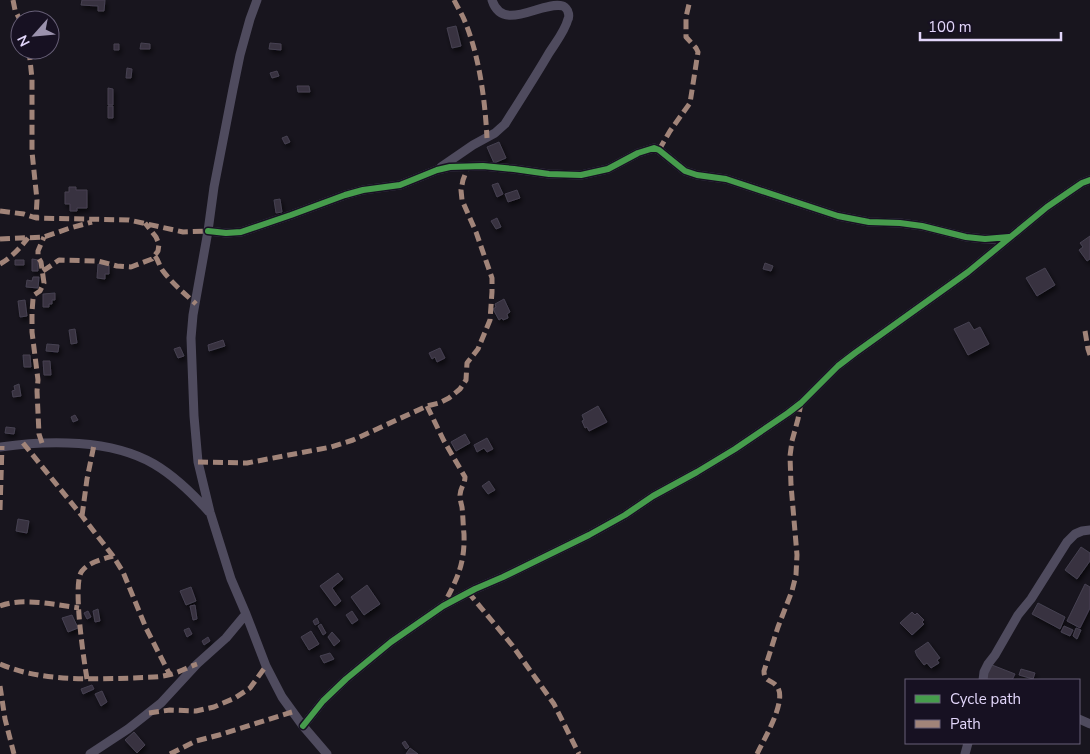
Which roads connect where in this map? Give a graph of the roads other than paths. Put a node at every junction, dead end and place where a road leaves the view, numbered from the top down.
1 (257, 0) edge
2 (492, 0) edge
3 (437, 170) junction
4 (1090, 180) edge
5 (208, 231) junction
6 (1010, 238) junction
7 (0, 446) edge
8 (210, 512) junction
9 (1090, 530) edge
10 (246, 614) junction
11 (983, 679) edge
12 (303, 726) junction
13 (90, 754) edge
14 (327, 754) edge

1 - 5 street
2 - 3 street
3 - 5 street
3 - 6 street
4 - 6 street
5 - 8 street
6 - 12 street
7 - 8 street
8 - 10 street
9 - 11 street
10 - 12 street
10 - 13 street
12 - 14 street

